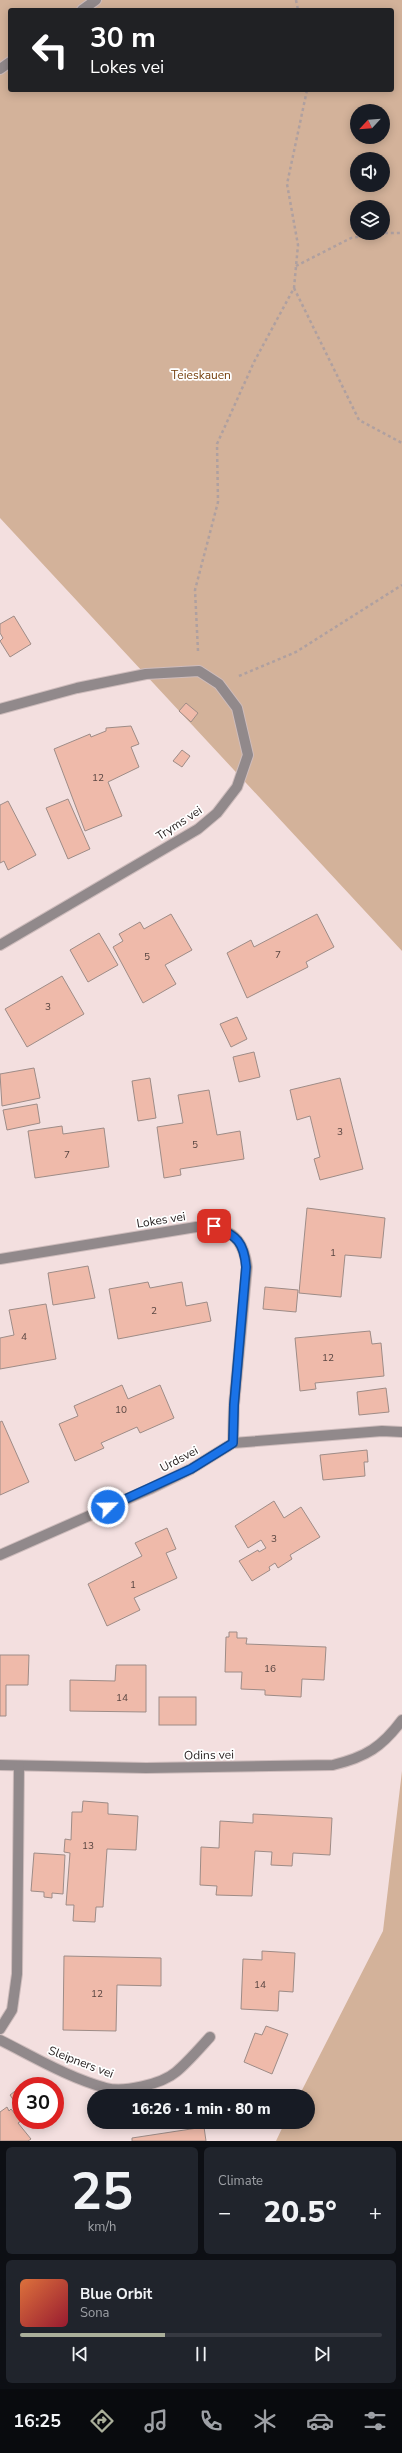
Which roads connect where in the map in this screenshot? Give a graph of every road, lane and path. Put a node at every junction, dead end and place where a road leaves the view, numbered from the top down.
1 (96, 0) edge
2 (85, 8) edge
3 (308, 92) edge
4 (402, 233) edge
5 (296, 266) junction
6 (294, 288) junction
7 (402, 443) edge
8 (402, 585) edge
9 (199, 671) junction
10 (219, 684) junction
11 (0, 709) edge
12 (0, 945) edge
13 (0, 1257) edge
14 (402, 1432) edge
15 (233, 1443) junction
16 (0, 1555) edge
17 (402, 1720) edge
18 (0, 1765) edge
19 (19, 1766) junction
20 (0, 2029) edge
21 (210, 2037) dead end
22 (0, 2040) edge

1 - 2 street
3 - 5 path
4 - 5 path
5 - 6 path
6 - 7 path
6 - 9 path
8 - 10 path
9 - 10 street, Tryms vei
9 - 11 street
10 - 12 street, Tryms vei
13 - 15 street, Lokes vei
14 - 15 street, Urdsvei
15 - 16 street, Urdsvei
17 - 19 street, Odins vei
18 - 19 street, Odins vei
19 - 20 street
21 - 22 street, Sleipners vei

